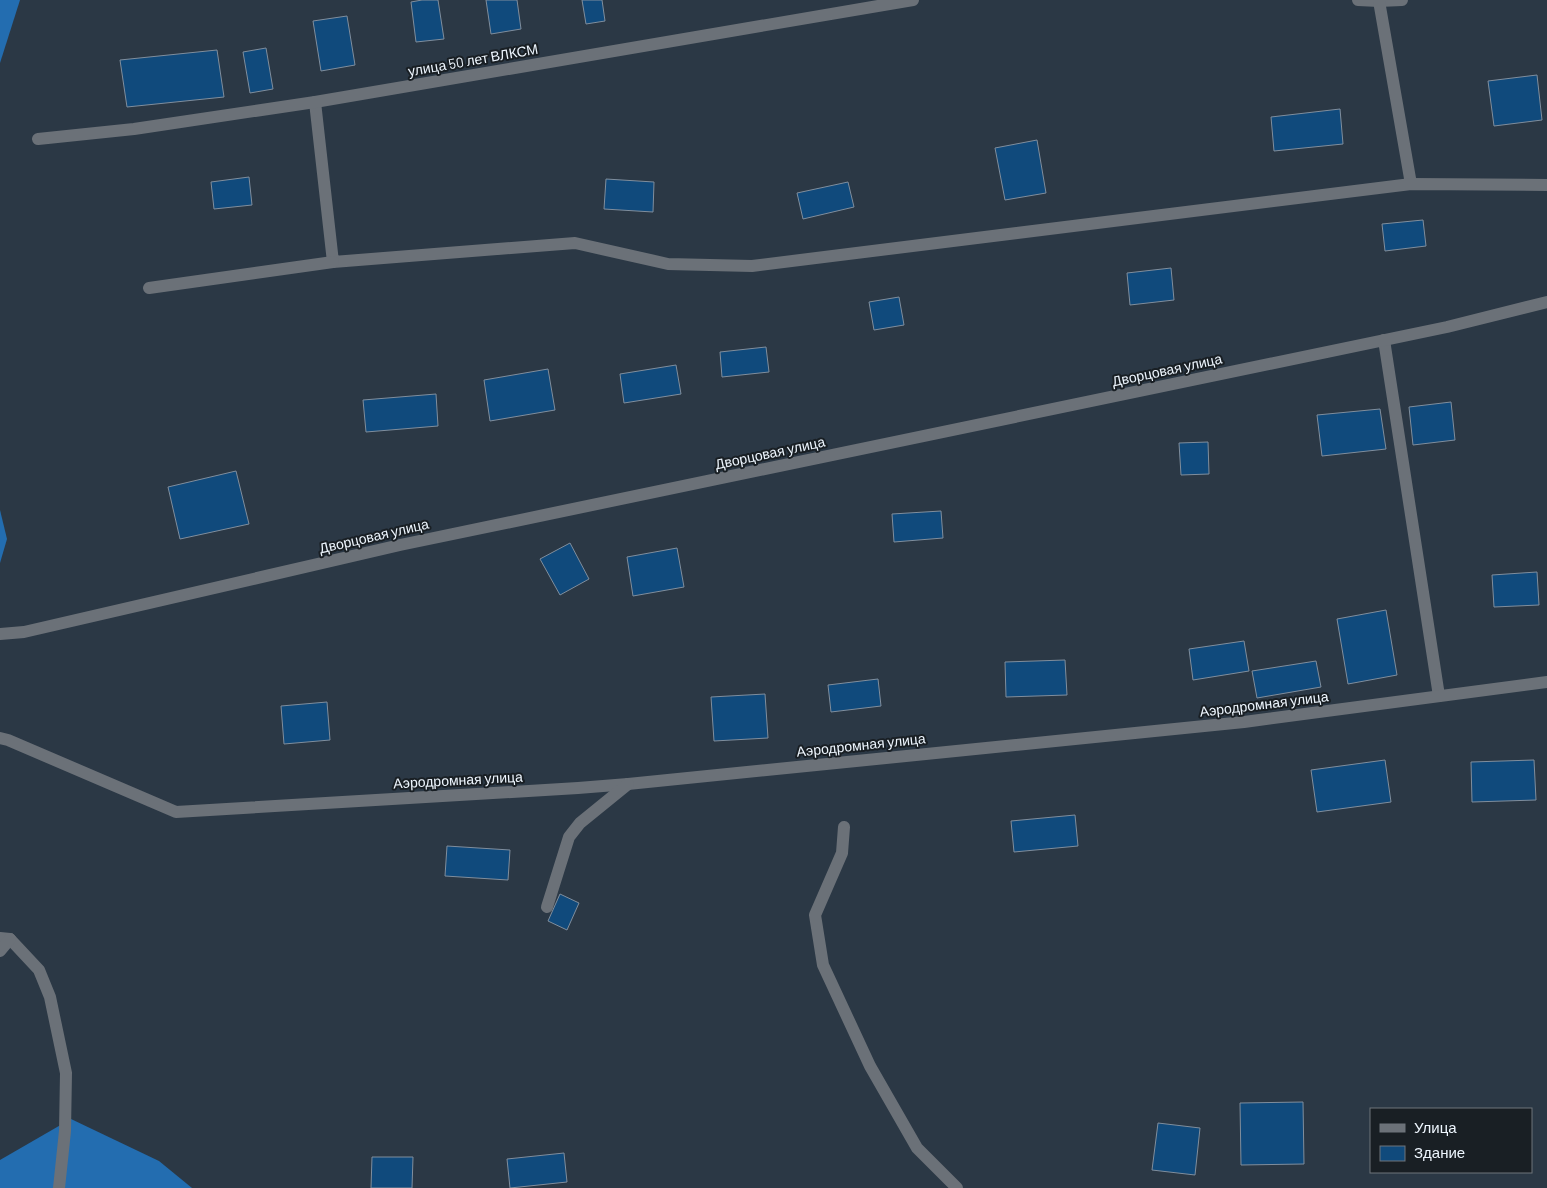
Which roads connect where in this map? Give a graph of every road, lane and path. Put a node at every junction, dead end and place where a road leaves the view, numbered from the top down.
1 (913, 0) edge
2 (1358, 0) edge
3 (1402, 0) edge
4 (1379, 2) junction
5 (315, 102) junction
6 (38, 139) dead end
7 (1411, 184) junction
8 (1547, 185) edge
9 (332, 262) junction
10 (149, 288) dead end
11 (1547, 302) edge
12 (1384, 340) junction
13 (0, 634) edge
14 (1547, 682) edge
15 (1439, 696) junction
16 (0, 738) edge
17 (628, 784) junction
18 (844, 827) dead end
19 (546, 907) dead end
20 (5, 939) edge
21 (0, 951) edge
22 (59, 1188) edge
23 (957, 1188) edge

1 - 5 street, улица 50 лет ВЛКСМ
2 - 4 street
3 - 4 street
4 - 7 street
5 - 6 street, улица 50 лет ВЛКСМ
5 - 9 street
7 - 8 street
7 - 9 street
9 - 10 street
11 - 12 street, Дворцовая улица
12 - 13 street, Дворцовая улица
12 - 15 street
14 - 15 street, Аэродромная улица
15 - 17 street, Аэродромная улица
16 - 17 street, Аэродромная улица
17 - 19 street
18 - 23 street
20 - 21 street
20 - 22 street

